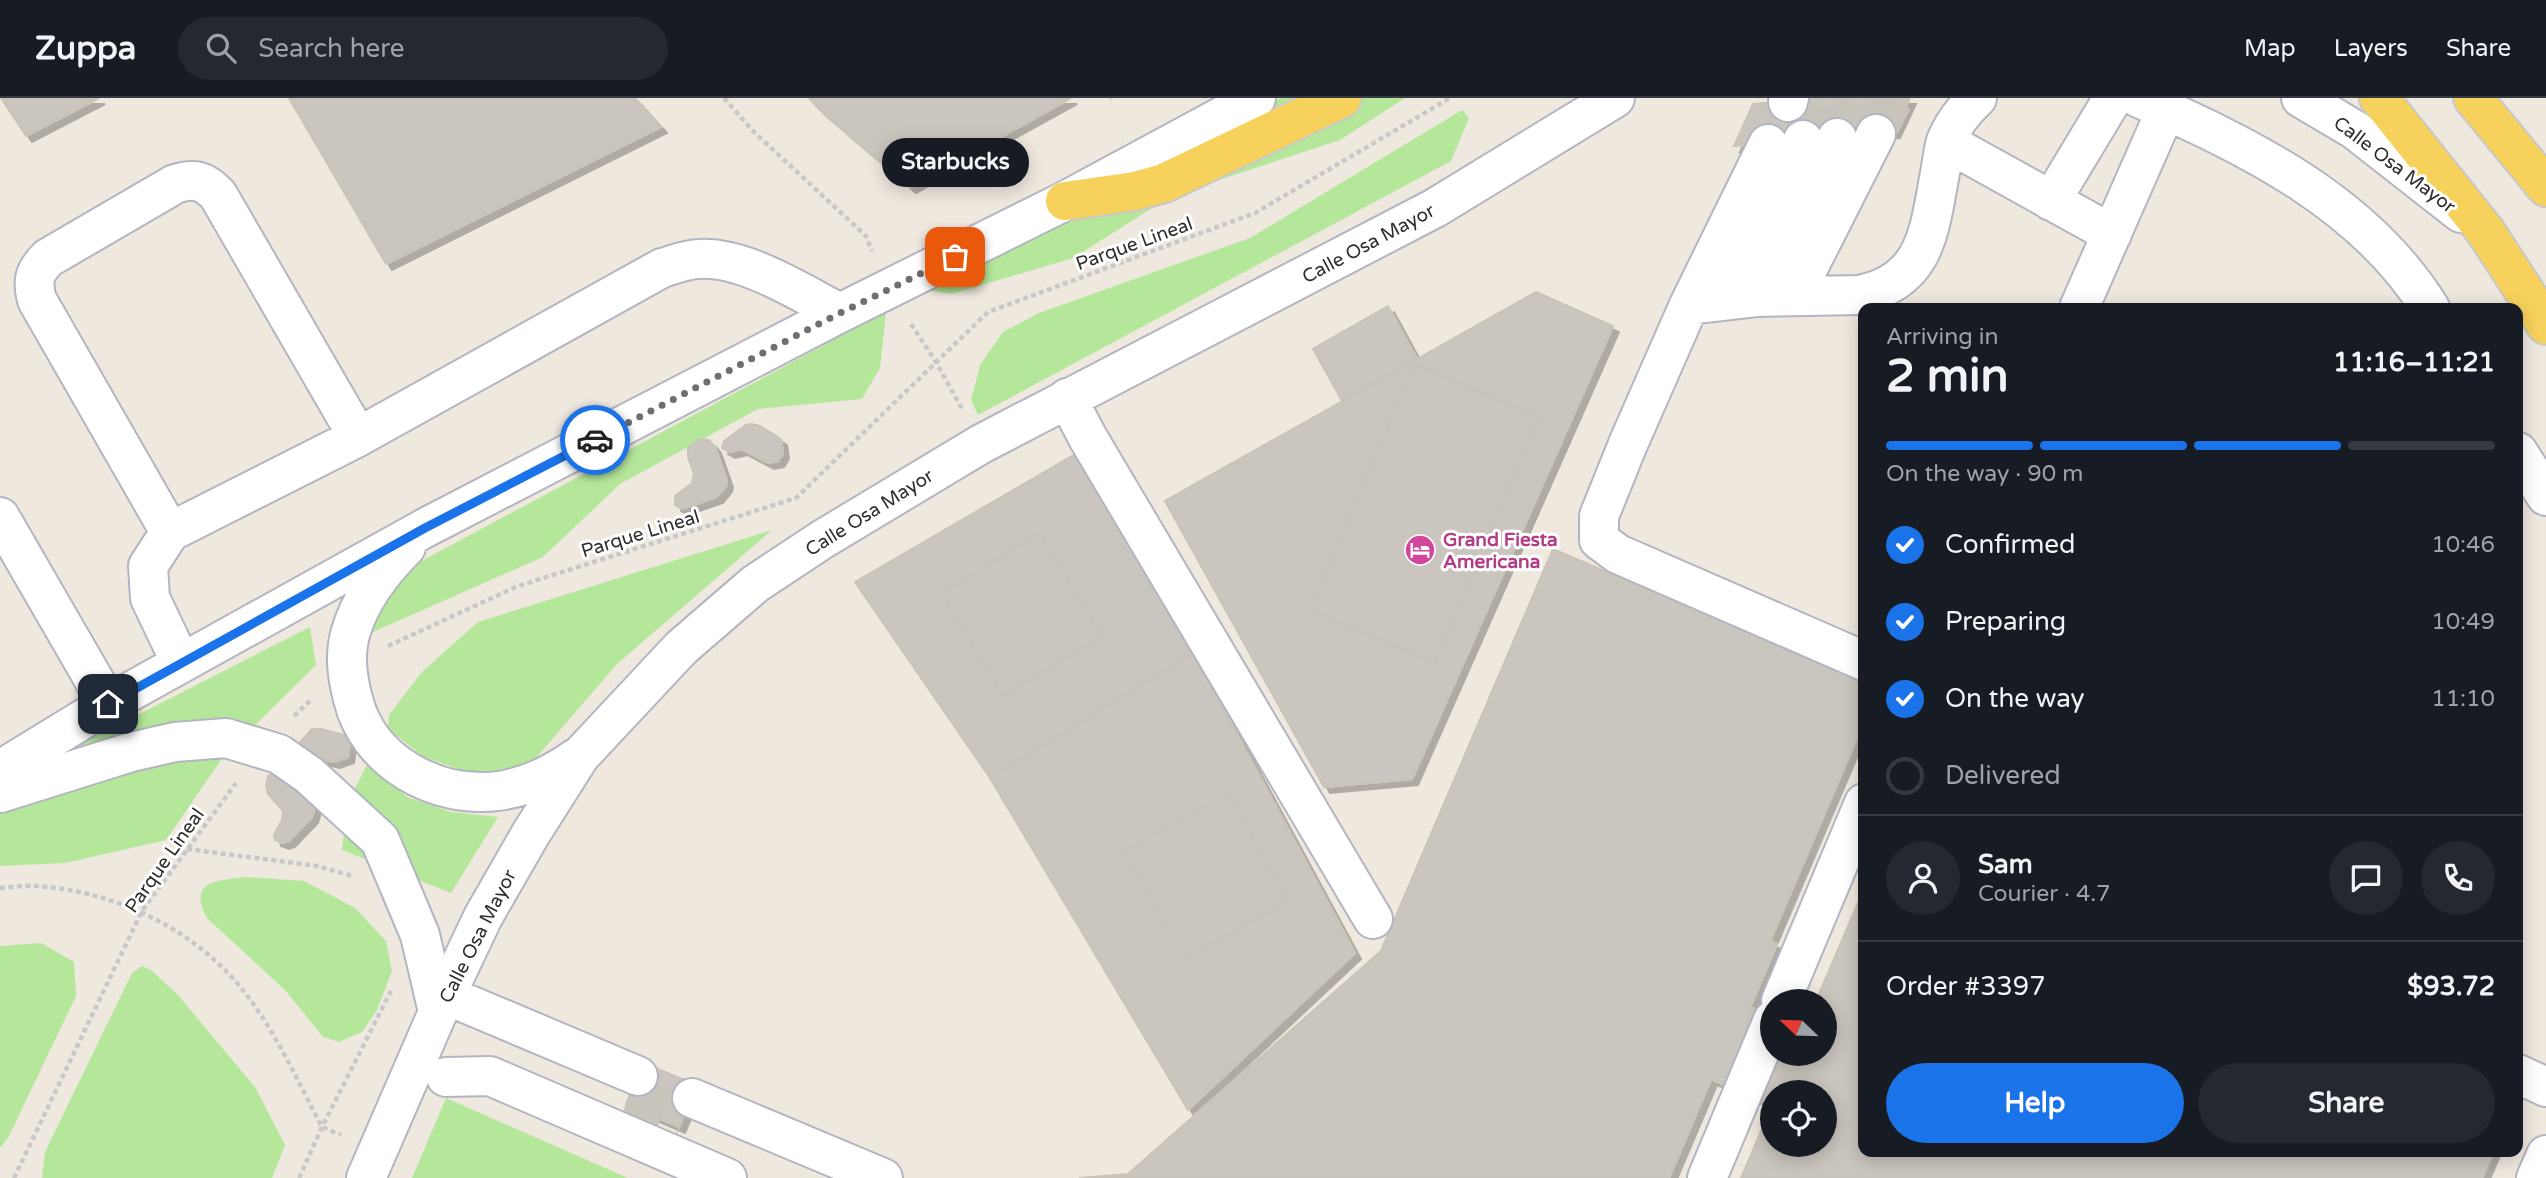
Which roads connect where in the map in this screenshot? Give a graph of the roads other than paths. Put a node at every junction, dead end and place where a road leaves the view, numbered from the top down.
1 (1256, 98) edge
2 (1342, 98) edge
3 (1615, 98) edge
4 (1977, 98) edge
5 (2113, 98) edge
6 (2301, 98) edge
7 (2379, 98) edge
8 (2473, 98) edge
9 (2152, 104) edge
10 (1876, 134) tunnel mouth
11 (1946, 142) junction
12 (2546, 187) edge
13 (1065, 201) junction
14 (2051, 201) junction
15 (2486, 232) junction
16 (2112, 234) junction
17 (1741, 300) junction
18 (2081, 303) edge
19 (2426, 303) edge
20 (840, 313) junction
21 (2546, 325) edge
22 (1067, 398) junction
23 (358, 437) junction
24 (2523, 460) edge
25 (2546, 496) edge
26 (0, 517) edge
27 (425, 528) junction
28 (170, 532) junction
29 (1858, 658) edge
30 (181, 663) junction
31 (108, 704) junction
32 (580, 756) junction
33 (0, 770) edge
34 (0, 793) edge
35 (1858, 817) edge
36 (1373, 919) dead end
37 (1786, 989) edge
38 (454, 1005) junction
39 (1760, 1051) edge
40 (431, 1070) junction
41 (2523, 1076) edge
42 (634, 1085) tunnel mouth
43 (2546, 1087) edge
44 (2546, 1155) edge
45 (366, 1178) edge
46 (676, 1178) edge
47 (727, 1178) edge
48 (829, 1178) edge
49 (883, 1178) edge
50 (1707, 1178) edge
51 (2536, 1178) edge

1 - 13 street
2 - 13 main road
3 - 22 street, Calle Osa Mayor
4 - 11 street
5 - 14 street
6 - 15 street, Calle Osa Mayor
7 - 15 main road
8 - 12 main road
9 - 16 street
9 - 19 street
10 - 17 street
11 - 14 street
11 - 17 street
13 - 20 street
14 - 16 street
15 - 21 main road
16 - 18 street
17 - 17 street
17 - 29 street
20 - 23 street
20 - 27 street
22 - 32 street, Calle Osa Mayor
22 - 36 street
23 - 28 street
23 - 28 street
24 - 25 street
26 - 31 street
27 - 30 street
27 - 32 street
28 - 30 street
30 - 31 street
31 - 33 street
32 - 38 street, Calle Osa Mayor
34 - 38 street
35 - 37 street
38 - 40 street, Calle Osa Mayor
38 - 42 street
39 - 50 street
40 - 45 street, Calle Osa Mayor
40 - 46 street
40 - 47 street
41 - 43 street
44 - 51 street
48 - 49 street

